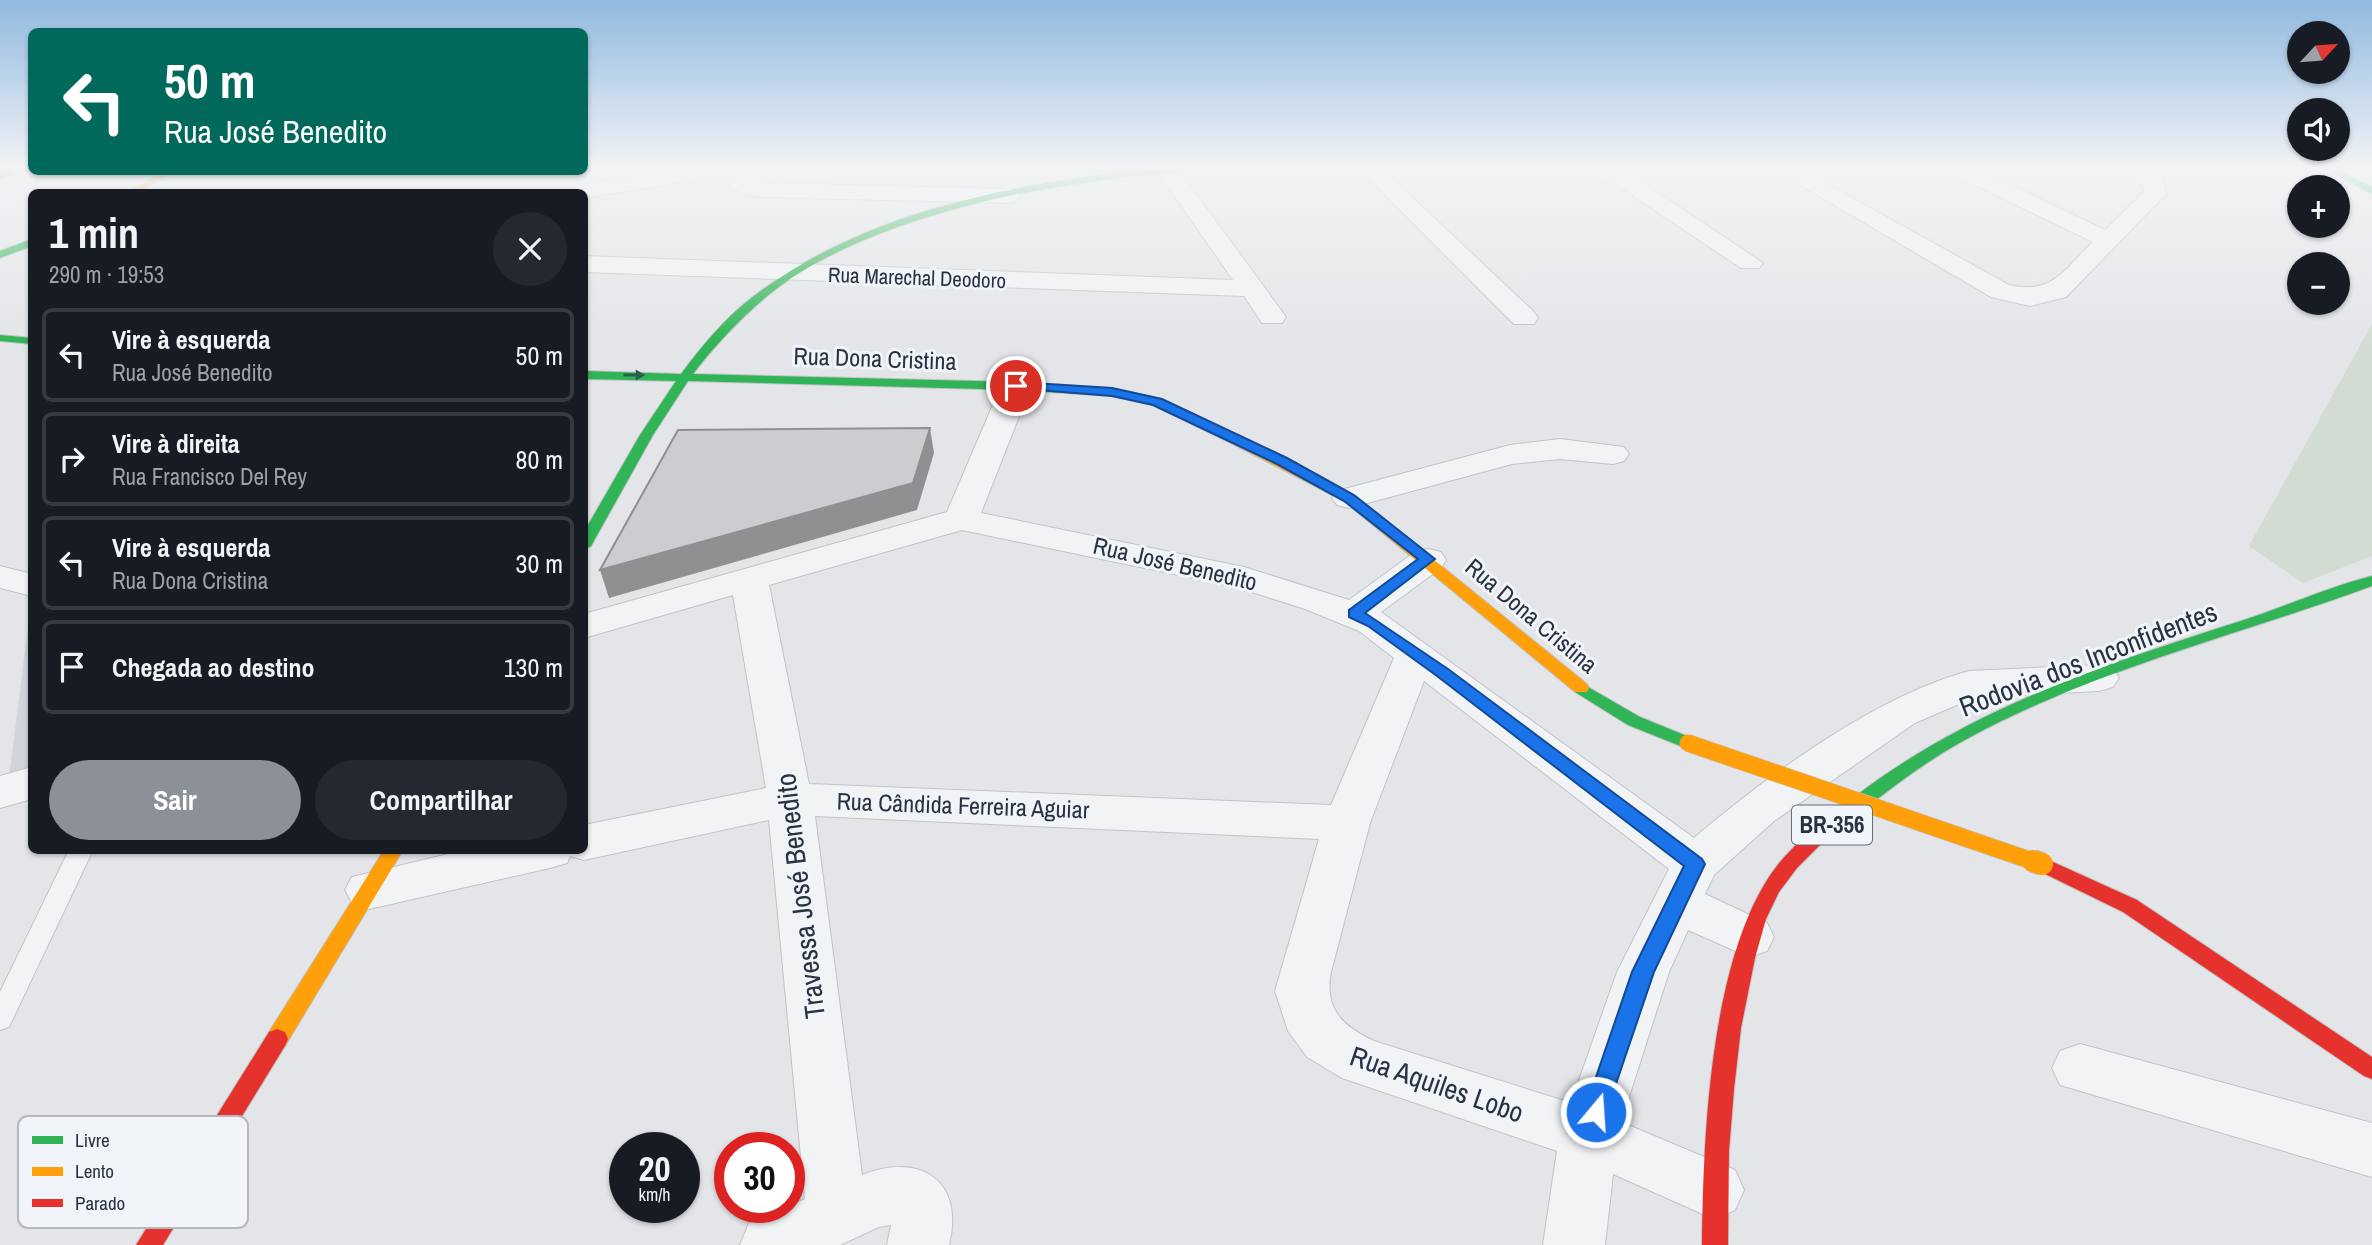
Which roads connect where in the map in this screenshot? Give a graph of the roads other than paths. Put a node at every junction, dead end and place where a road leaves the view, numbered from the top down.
1 (903, 226) edge
2 (1209, 226) edge
3 (1429, 226) edge
4 (1694, 226) edge
5 (1885, 226) edge
6 (2079, 226) edge
7 (2121, 226) edge
8 (2108, 240) junction
9 (28, 244) edge
10 (0, 255) edge
11 (1750, 262) dead end
12 (588, 264) edge
13 (790, 274) junction
14 (1249, 288) junction
15 (1272, 317) dead end
16 (1524, 318) dead end
17 (0, 338) edge
18 (28, 341) edge
19 (588, 375) edge
20 (684, 376) junction
21 (1016, 386) junction
22 (1613, 454) dead end
23 (1349, 498) junction
24 (961, 519) junction
25 (588, 539) edge
26 (1427, 559) junction
27 (0, 577) edge
28 (749, 579) junction
29 (2372, 581) edge
30 (28, 584) edge
31 (1354, 614) junction
32 (588, 625) edge
33 (1415, 654) junction
34 (2099, 678) junction
35 (28, 784) edge
36 (0, 792) edge
37 (790, 799) junction
38 (1347, 823) junction
39 (588, 842) edge
40 (79, 854) edge
41 (392, 854) edge
42 (532, 854) edge
43 (1686, 883) junction
44 (369, 890) junction
45 (1749, 937) junction
46 (0, 1019) edge
47 (2080, 1068) dead end
48 (2372, 1069) edge
49 (229, 1116) edge
50 (1588, 1135) junction
51 (2372, 1150) edge
52 (856, 1208) junction
53 (1715, 1217) edge
54 (160, 1228) edge
55 (149, 1245) edge
56 (771, 1245) edge
57 (918, 1245) edge
58 (1574, 1245) edge

1 - 13 main road
2 - 14 street
3 - 16 street
4 - 11 street
5 - 8 street
6 - 8 street
7 - 8 street
9 - 10 main road
12 - 13 street, Rua Marechal Deodoro
13 - 14 street, Rua Marechal Deodoro
13 - 20 main road
14 - 15 street
17 - 18 main road
19 -> 20 main road, Rua Dona Cristina
20 - 21 main road, Rua Dona Cristina
20 - 25 main road
21 - 23 main road, Rua Dona Cristina
21 - 24 street
22 - 23 street
23 - 26 main road, Rua Dona Cristina
24 - 28 street, Rua José Benedito
24 - 31 street, Rua José Benedito
26 - 31 street
26 - 48 main road, Rua Dona Cristina, bridge
27 - 30 street
28 - 32 street, Rua José Benedito
28 - 37 street, Travessa José Benedito
29 - 34 main road, Rodovia dos Inconfidentes / BR-356
31 - 33 street, Rua José Benedito
33 - 38 street, Rua Aquiles Lobo
33 - 43 street, Rua José Benedito
34 - 43 street
34 - 45 main road, Rodovia dos Inconfidentes / BR-356
35 - 36 street
37 - 38 street, Rua Cândida Ferreira Aguiar
37 - 39 street, Rua Cândida Ferreira Aguiar
37 - 52 street, Travessa José Benedito
38 - 50 street, Rua Aquiles Lobo
40 - 46 lane
41 - 44 main road
42 - 44 street
43 - 45 street, Rua José Benedito
43 - 50 street
44 - 49 main road
45 - 53 main road, Rodovia dos Inconfidentes / BR-356
47 - 51 street
50 - 53 street, Rua Aquiles Lobo
50 - 58 street
52 - 56 street
52 - 57 street
54 - 55 main road

